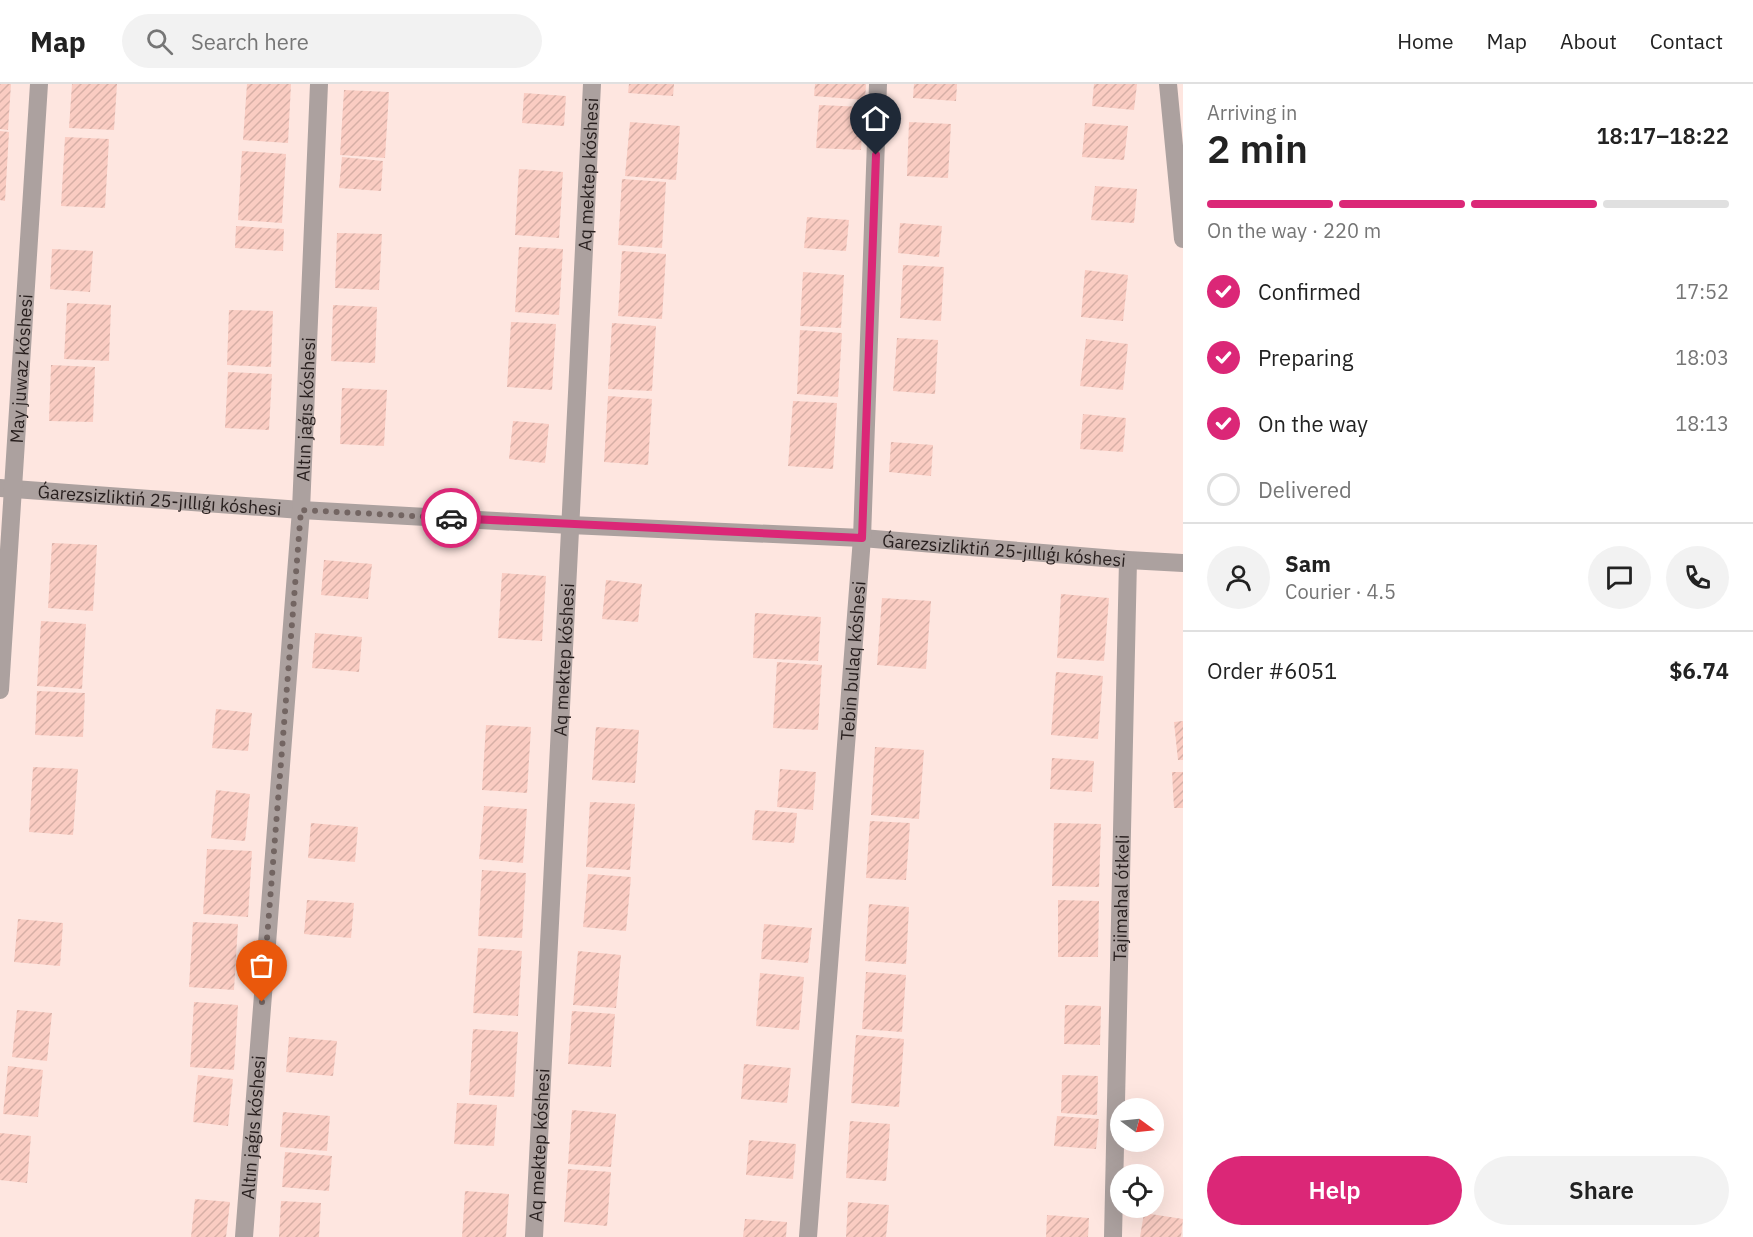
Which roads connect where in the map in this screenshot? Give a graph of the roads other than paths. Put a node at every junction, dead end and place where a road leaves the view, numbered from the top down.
1 (39, 84) edge
2 (319, 84) edge
3 (592, 84) edge
4 (878, 84) edge
5 (1168, 84) edge
6 (1183, 239) edge
7 (7, 488) edge
8 (301, 510) junction
9 (570, 525) junction
10 (862, 538) junction
11 (1128, 560) junction
12 (1183, 563) edge
13 (0, 690) edge
14 (244, 1237) edge
15 (534, 1237) edge
16 (808, 1237) edge
17 (1113, 1237) edge

1 - 7 street, May juwaz kóshesi
2 - 8 street, Altın jaǵıs kóshesi
3 - 9 street, Aq mektep kóshesi
4 - 10 street, Tebin bulaq kóshesi
5 - 6 street
7 - 8 street, Ǵarezsizliktiń 25-jıllıǵı kóshesi
7 - 13 street, May juwaz kóshesi
8 - 9 street, Ǵarezsizliktiń 25-jıllıǵı kóshesi
8 - 14 street, Altın jaǵıs kóshesi
9 - 10 street, Ǵarezsizliktiń 25-jıllıǵı kóshesi
9 - 15 street, Aq mektep kóshesi
10 - 11 street, Ǵarezsizliktiń 25-jıllıǵı kóshesi
10 - 16 street, Tebin bulaq kóshesi
11 - 12 street, Ǵarezsizliktiń 25-jıllıǵı kóshesi
11 - 17 street, Tajimahal ótkeli

